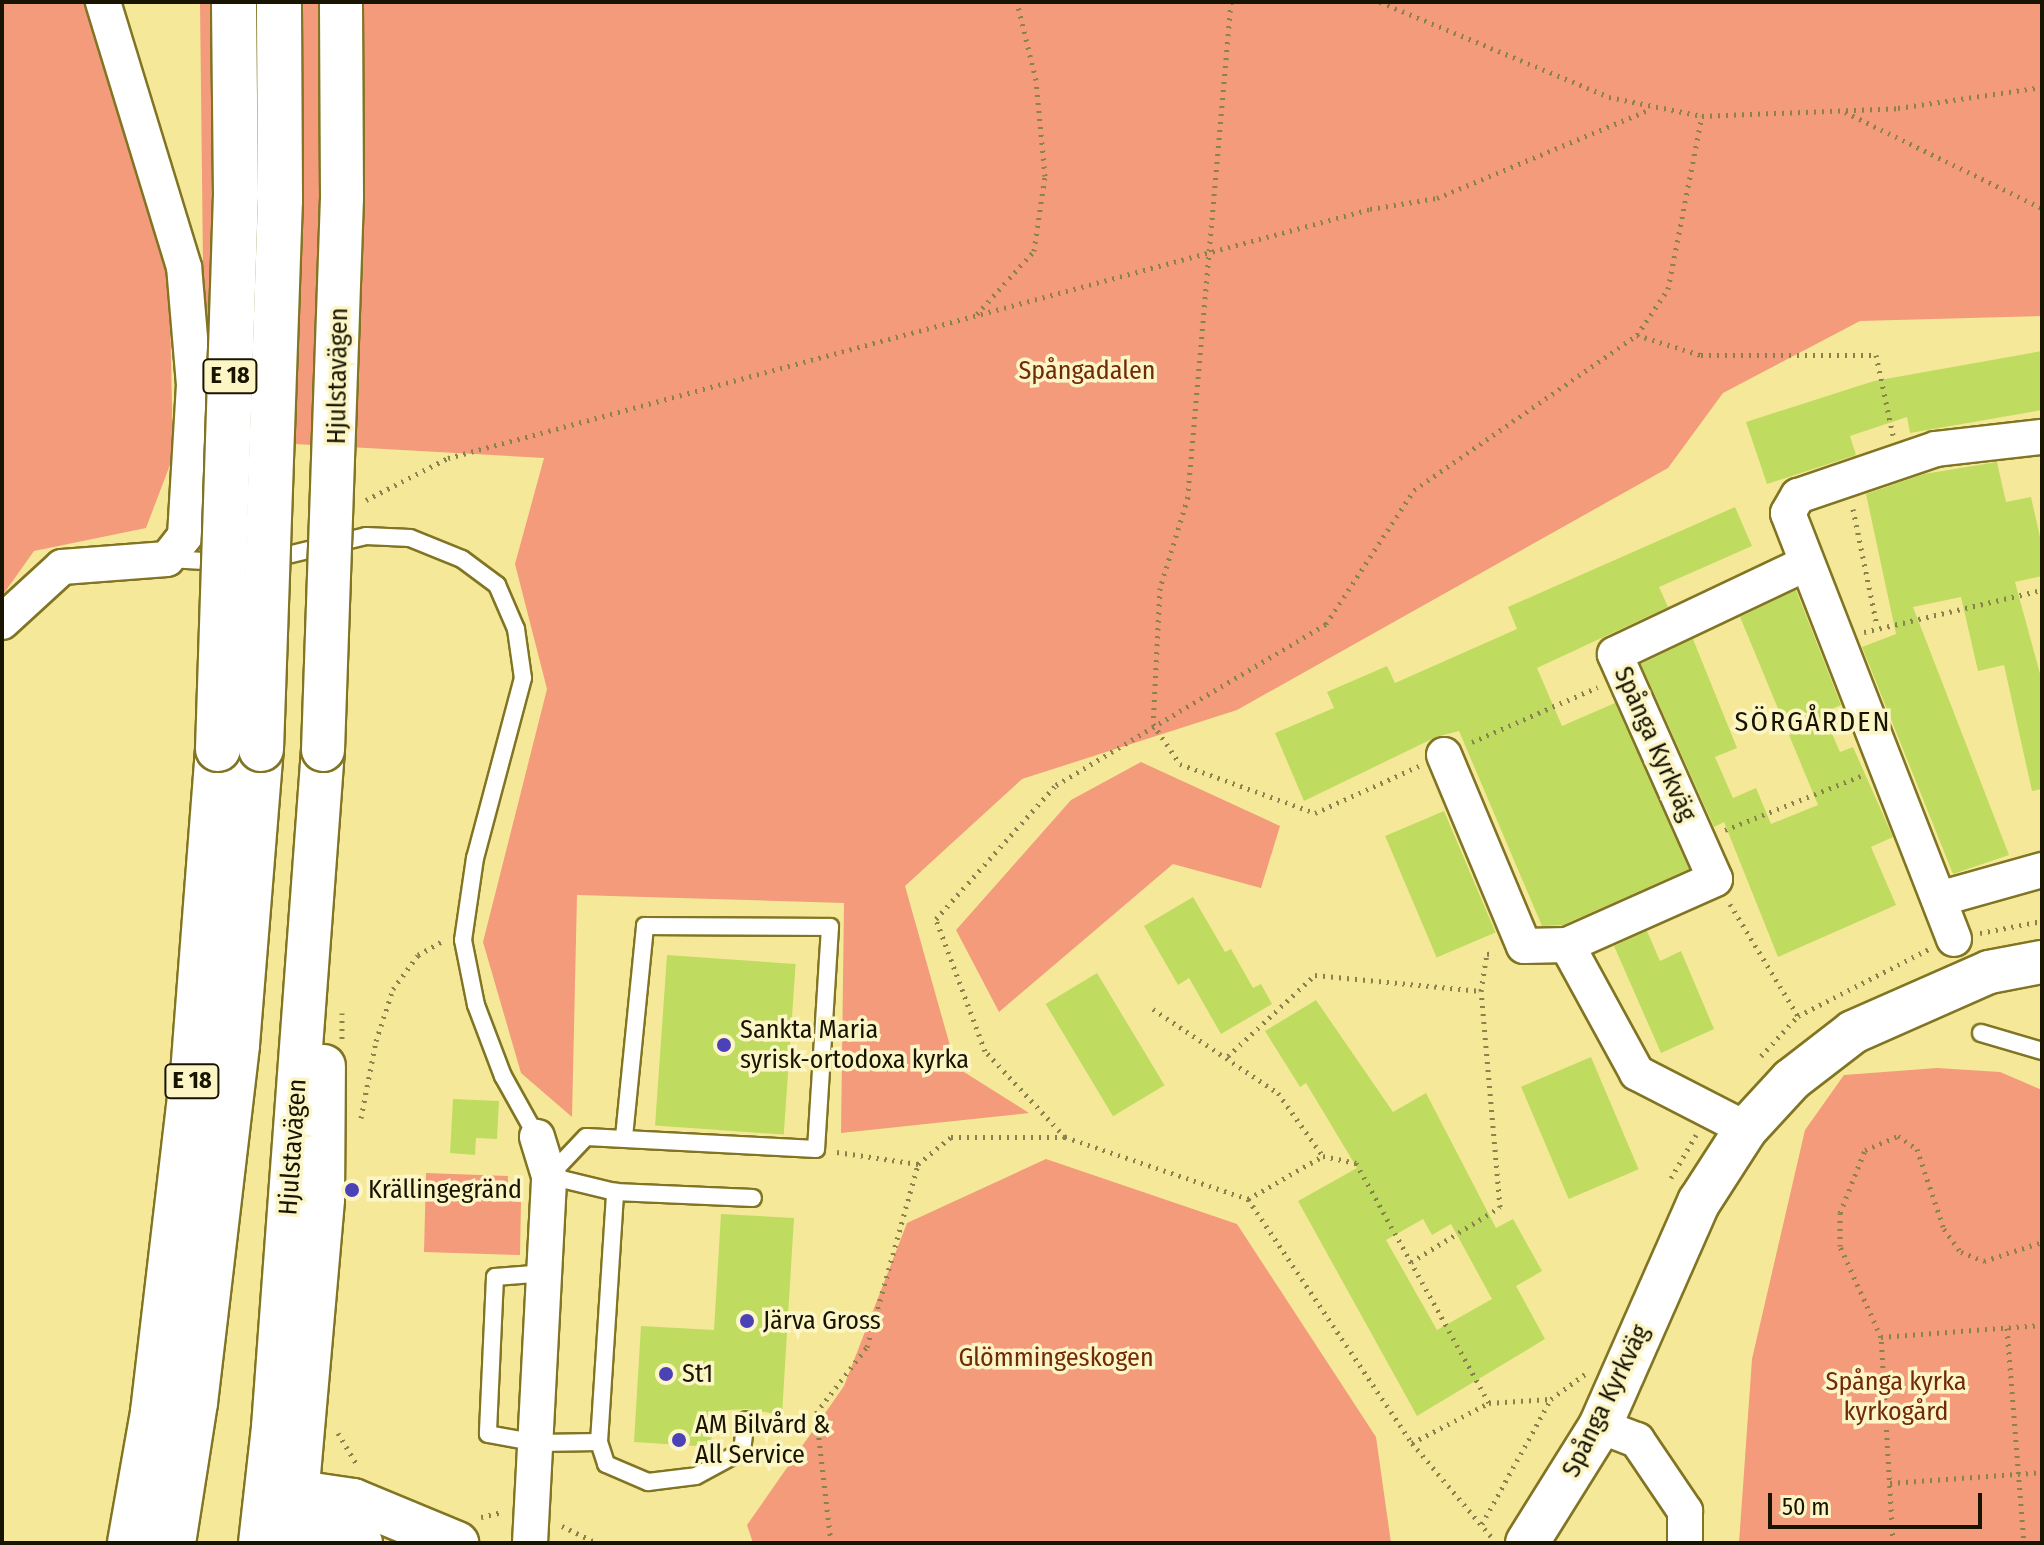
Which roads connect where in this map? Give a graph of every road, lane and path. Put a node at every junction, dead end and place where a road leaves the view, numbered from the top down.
1 (103, 2) edge
2 (234, 2) edge
3 (279, 2) edge
4 (341, 2) edge
5 (1017, 2) edge
6 (1231, 2) edge
7 (1380, 2) edge
8 (2042, 87) edge
9 (1651, 109) junction
10 (1844, 112) junction
11 (1702, 116) junction
12 (2042, 208) edge
13 (1209, 252) junction
14 (977, 315) junction
15 (1637, 335) junction
16 (2041, 442) edge
17 (1898, 461) junction
18 (1846, 478) junction
19 (350, 509) dead end
20 (167, 559) junction
21 (1805, 564) junction
22 (2042, 590) edge
23 (2, 622) edge
24 (1877, 626) junction
25 (1838, 644) junction
26 (1624, 675) junction
27 (1153, 724) junction
28 (1444, 755) junction
29 (1888, 765) junction
30 (1698, 841) junction
31 (2042, 870) edge
32 (1715, 879) junction
33 (1942, 898) junction
34 (465, 927) junction
35 (1954, 939) dead end
36 (1567, 945) junction
37 (1524, 946) junction
38 (2042, 962) edge
39 (1481, 991) junction
40 (341, 999) dead end
41 (1153, 1009) dead end
42 (1798, 1016) dead end
43 (1981, 1033) dead end
44 (342, 1042) dead end
45 (2042, 1051) edge
46 (1228, 1056) junction
47 (360, 1126) dead end
48 (1746, 1129) junction
49 (537, 1137) joint
50 (624, 1137) junction
51 (1065, 1137) junction
52 (816, 1149) junction
53 (1323, 1156) junction
54 (918, 1164) junction
55 (549, 1176) junction
56 (615, 1192) junction
57 (753, 1198) dead end
58 (1248, 1199) junction
59 (2042, 1242) edge
60 (1411, 1262) junction
61 (546, 1273) junction
62 (2042, 1325) edge
63 (2007, 1328) junction
64 (1881, 1337) junction
65 (1551, 1399) dead end
66 (1489, 1403) junction
67 (746, 1420) dead end
68 (1600, 1426) junction
69 (337, 1429) dead end
70 (599, 1442) junction
71 (538, 1443) junction
72 (1412, 1443) junction
73 (2042, 1472) edge
74 (2019, 1474) junction
75 (367, 1475) dead end
76 (1890, 1483) junction
77 (283, 1523) edge
78 (464, 1531) edge
79 (531, 1531) edge
80 (130, 1543) edge
81 (173, 1543) edge
82 (361, 1543) edge
83 (597, 1543) edge
84 (831, 1543) edge
85 (1496, 1543) edge
86 (1527, 1543) edge
87 (1685, 1543) edge
88 (1893, 1543) edge
89 (2024, 1543) edge

1 - 20 street
2 - 80 highway, E 18, bridge
3 - 81 highway, E 18, bridge
4 - 77 street, Hjulstavägen, bridge
5 - 14 path
6 - 13 path
7 - 9 path
8 - 10 path
9 - 11 path
9 - 13 path
10 - 11 path
10 - 12 path
11 - 15 path
13 - 14 path
13 - 27 path
14 - 19 path
15 - 17 path
15 - 27 path
16 - 17 street
17 - 18 street
18 - 21 street
18 - 24 path
20 - 23 street
20 - 34 lane
21 - 25 street
21 - 26 street, Spånga Kyrkväg
22 - 24 path
24 - 25 path
25 - 29 street
26 - 28 path
26 - 30 street, Spånga Kyrkväg
27 - 28 path
27 - 51 path
28 - 37 street
29 - 30 path
29 - 33 street
30 - 32 street, Spånga Kyrkväg
31 - 33 street
32 - 36 street
32 - 42 path
33 - 35 street
34 - 47 path
34 - 49 lane
36 - 37 street
36 - 48 street
37 - 39 path
38 - 48 street, Spånga Kyrkväg
39 - 46 path
39 - 60 path
40 - 44 path
41 - 46 path
43 - 45 lane
46 - 53 path
48 - 68 street, Spånga Kyrkväg
49 - 55 street
50 - 52 lane
50 - 52 lane
50 - 55 lane
51 - 54 path
51 - 58 path
52 - 54 path
53 - 58 path
53 - 60 path
54 - 84 path
55 - 56 lane
55 - 61 street
56 - 57 lane
56 - 70 lane
58 - 72 path
59 - 64 path
60 - 66 path
61 - 71 street
61 - 71 lane
62 - 63 path
63 - 64 path
63 - 74 path
64 - 76 path
65 - 66 path
66 - 72 path
67 - 70 lane
68 - 86 street, Spånga Kyrkväg
68 - 87 street
69 - 75 path
70 - 71 lane
71 - 79 street
72 - 85 path
73 - 74 path
74 - 76 path
74 - 89 path
76 - 88 path
77 - 78 street
77 - 82 street
78 - 79 path
79 - 83 path

